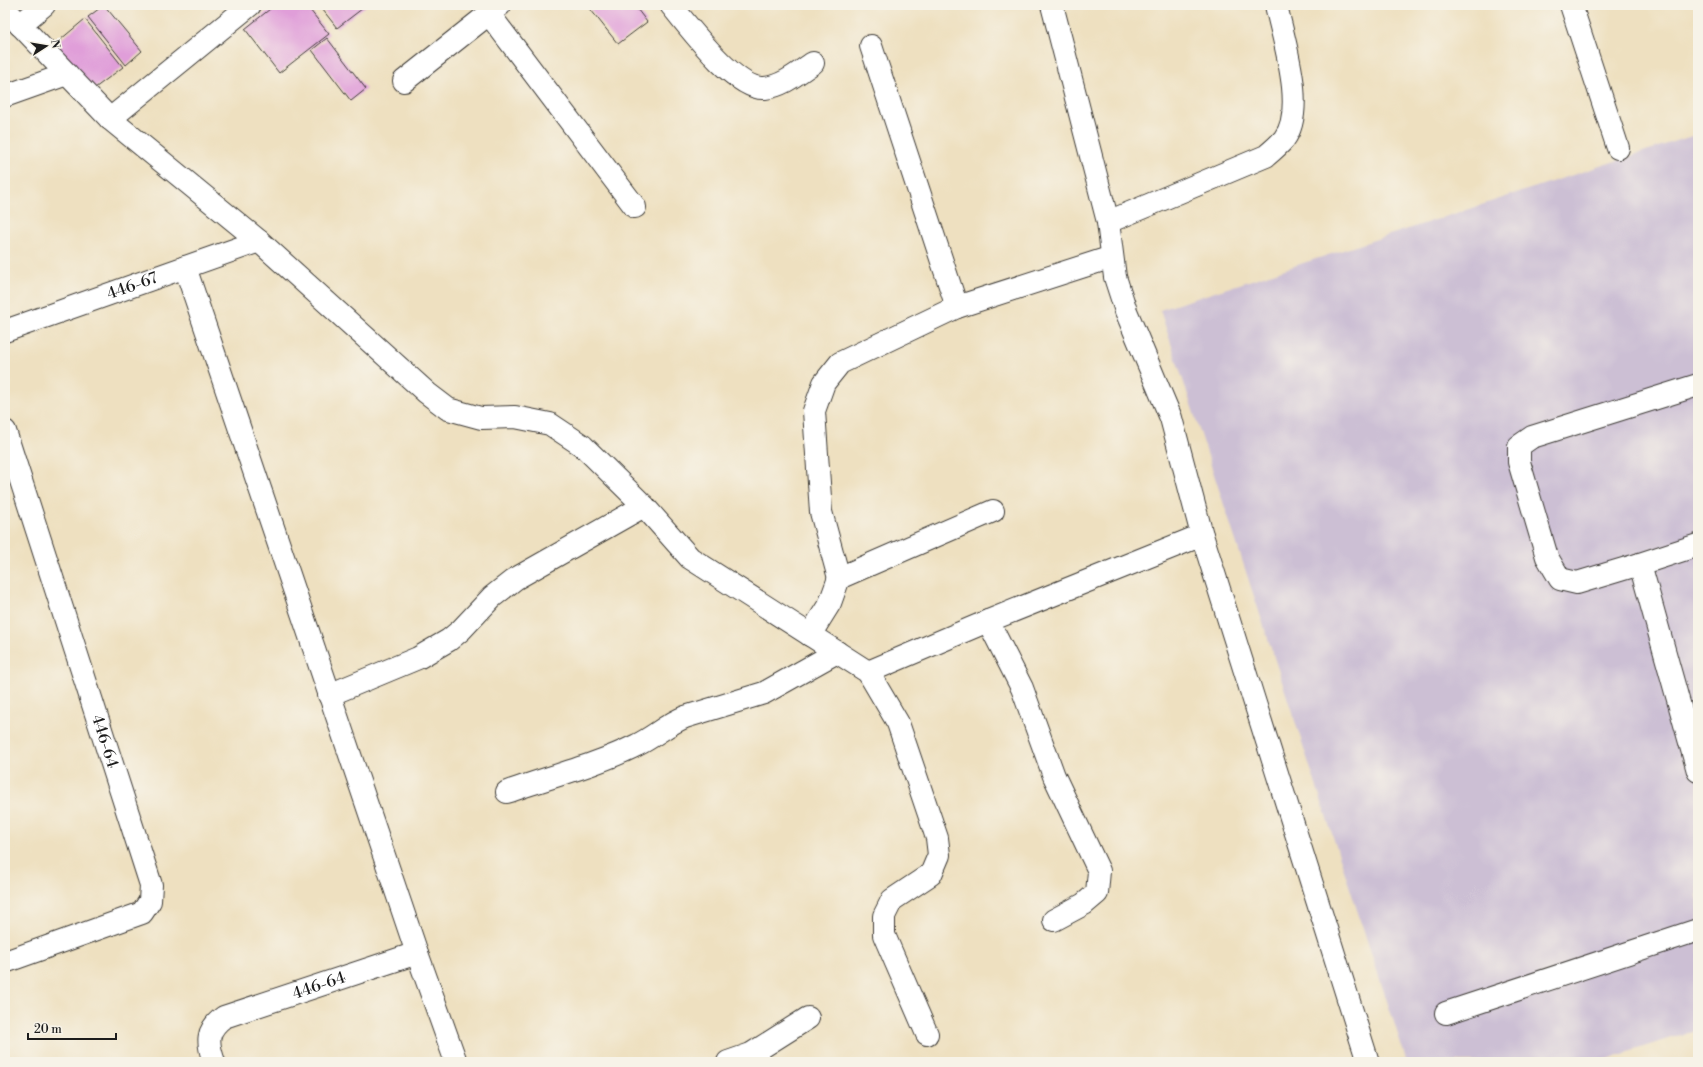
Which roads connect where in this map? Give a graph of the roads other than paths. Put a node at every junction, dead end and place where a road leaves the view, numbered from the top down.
1 (44, 5) edge
2 (250, 5) edge
3 (671, 5) edge
4 (1052, 5) edge
5 (1276, 5) edge
6 (1571, 5) edge
7 (5, 9) edge
8 (494, 9) edge
9 (20, 25) junction
10 (871, 46) dead end
11 (813, 63) dead end
12 (67, 74) junction
13 (404, 81) dead end
14 (5, 96) edge
15 (110, 119) junction
16 (1618, 148) dead end
17 (635, 207) dead end
18 (1108, 222) junction
19 (259, 241) junction
20 (1112, 257) junction
21 (185, 267) junction
22 (958, 307) junction
23 (5, 331) edge
24 (1698, 385) edge
25 (5, 430) edge
26 (644, 506) junction
27 (993, 511) dead end
28 (1202, 536) junction
29 (1698, 545) edge
30 (1640, 564) junction
31 (839, 578) junction
32 (988, 621) junction
33 (810, 634) junction
34 (837, 652) junction
35 (868, 672) junction
36 (329, 695) junction
37 (1698, 771) edge
38 (507, 792) dead end
39 (1054, 920) dead end
40 (1698, 930) edge
41 (416, 953) junction
42 (5, 962) edge
43 (1446, 1013) dead end
44 (808, 1018) dead end
45 (927, 1034) dead end
46 (214, 1062) edge
47 (456, 1062) edge
48 (728, 1062) edge
49 (1368, 1062) edge

1 - 9 street
2 - 15 street
3 - 11 street
4 - 18 street
5 - 18 street
6 - 16 street
7 - 9 street
8 - 13 street
8 - 17 street
9 - 12 street
10 - 22 street
12 - 14 street
12 - 15 street
15 - 19 street
18 - 20 street
19 - 21 street, 446-67
19 - 26 street
20 - 22 street
20 - 28 street
21 - 23 street, 446-67
21 - 36 street
22 - 31 street
24 - 30 street
25 - 42 street, 446-64
26 - 33 street
26 - 36 street
27 - 31 street
28 - 32 street
28 - 49 street
29 - 30 street
30 - 37 street
31 - 33 street
32 - 35 street
32 - 39 street
33 - 34 street
34 - 35 street
34 - 38 street
35 - 45 street
36 - 41 street
40 - 43 street
41 - 46 street, 446-64
41 - 47 street
44 - 48 street

